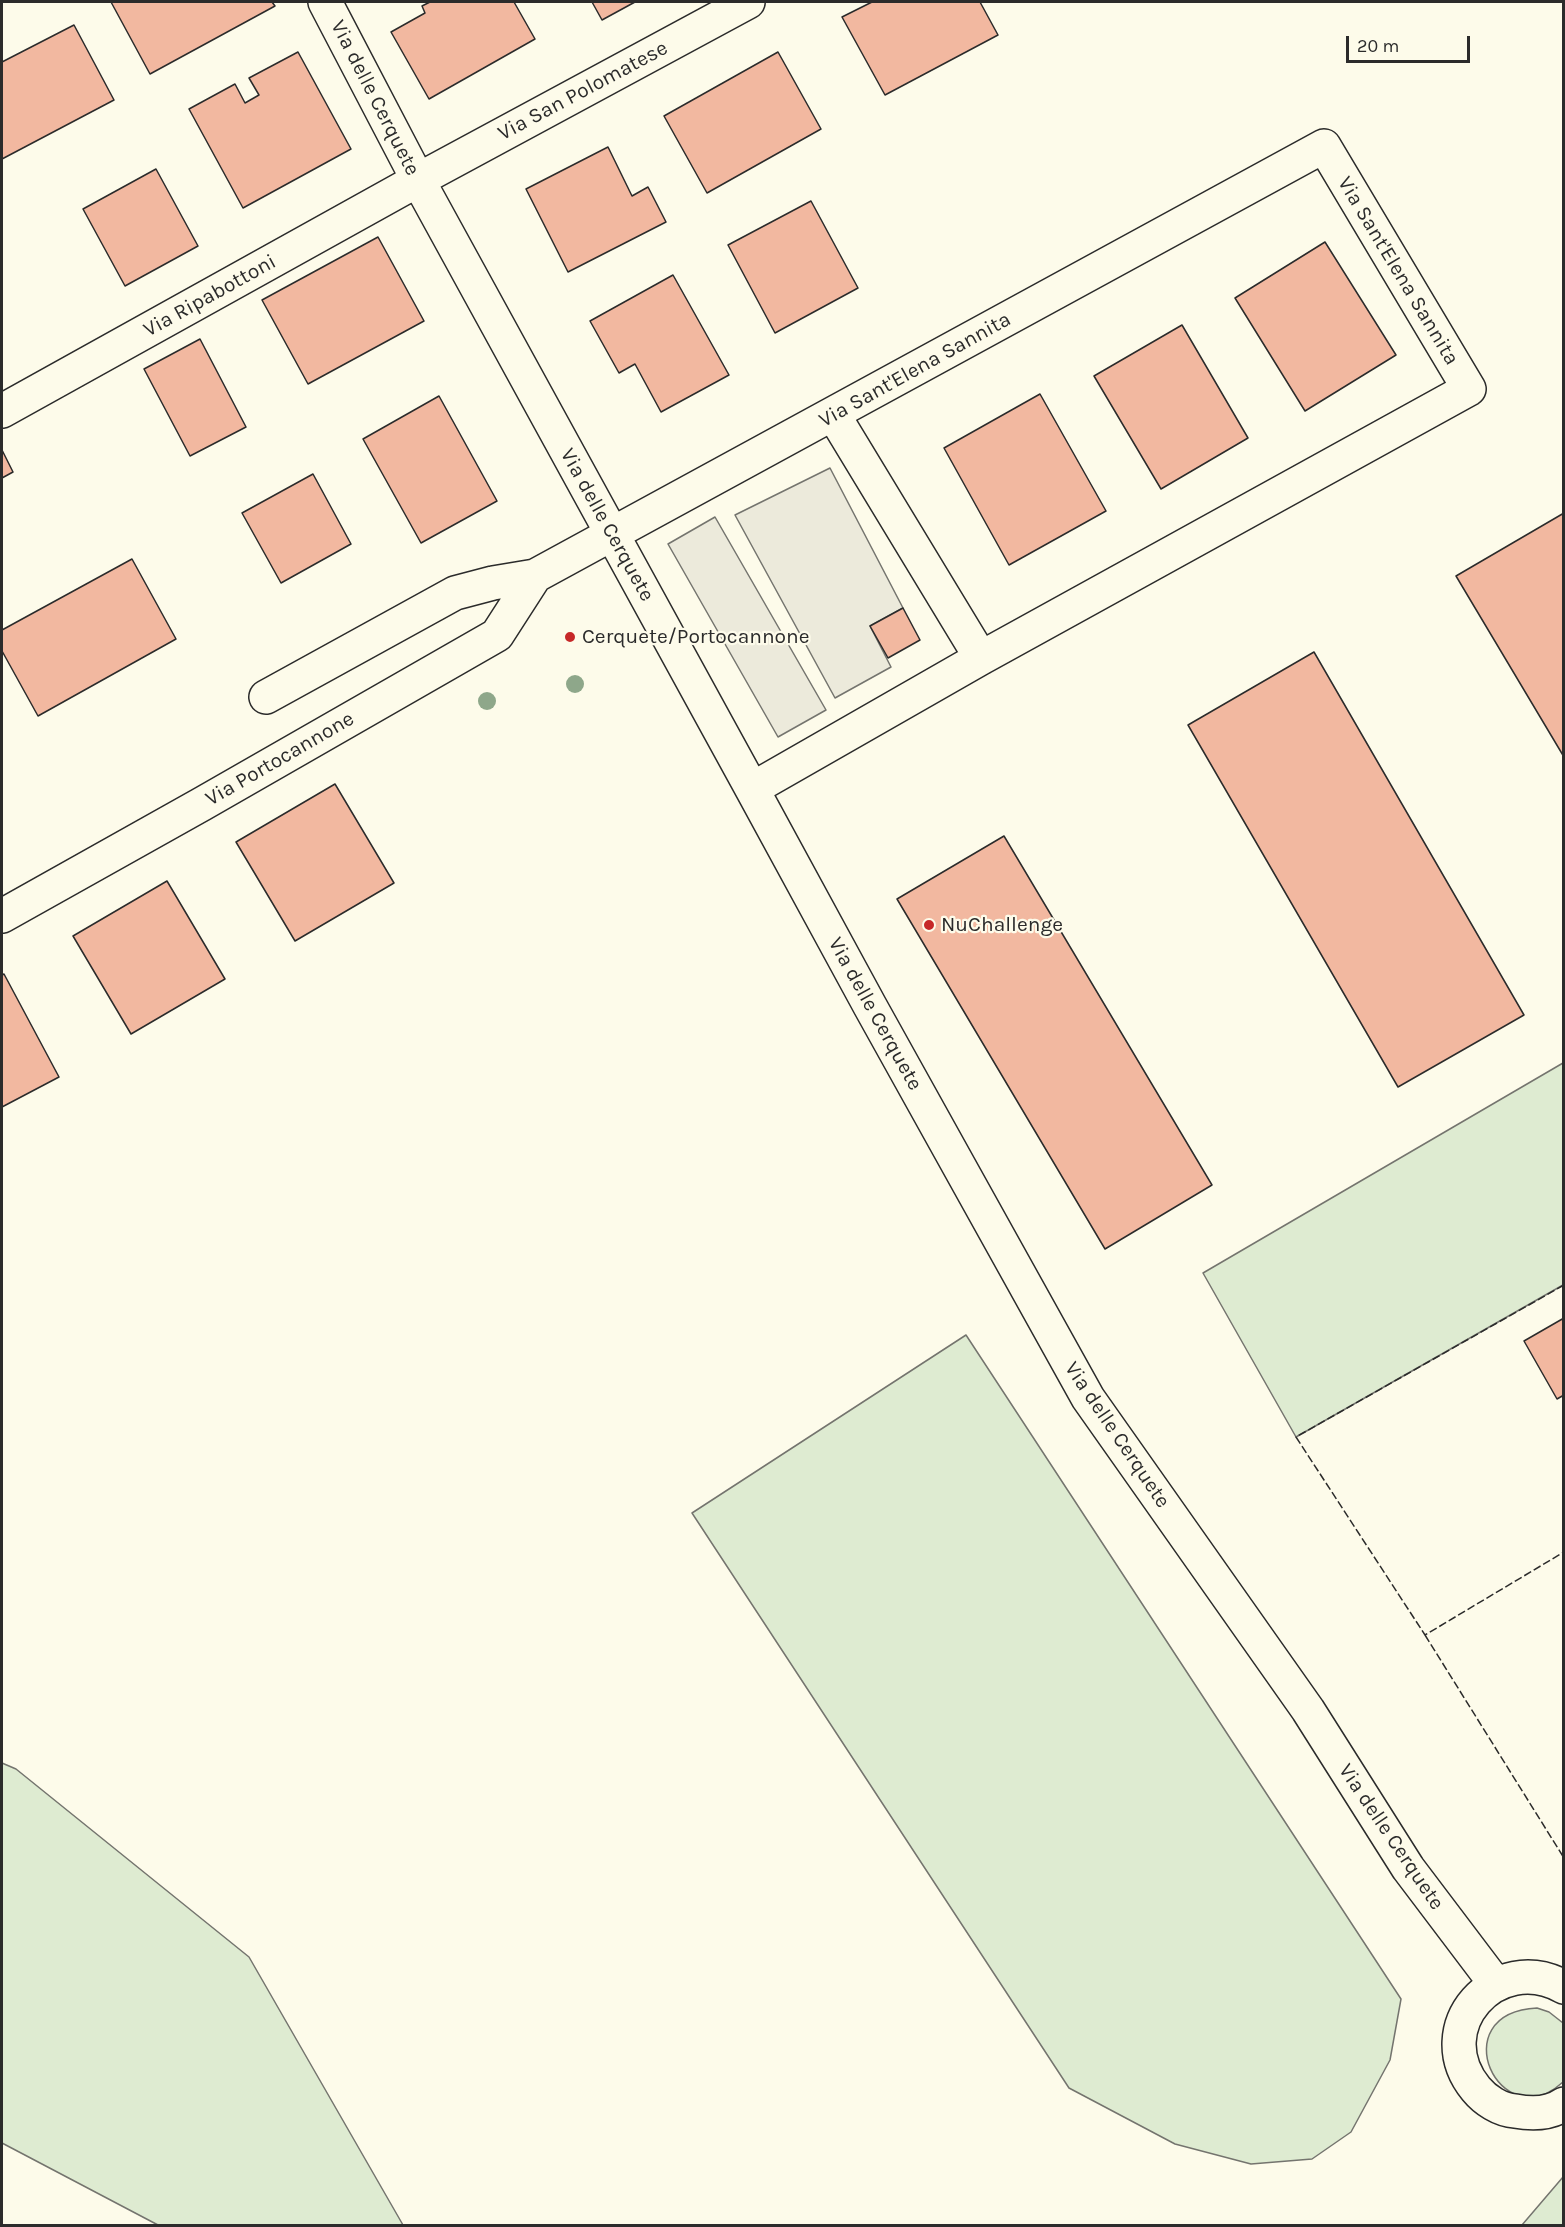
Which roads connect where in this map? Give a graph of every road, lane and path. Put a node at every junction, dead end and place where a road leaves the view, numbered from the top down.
1 (325, 2) edge
2 (748, 2) edge
3 (417, 180) junction
4 (2, 411) edge
5 (833, 414) junction
6 (612, 535) junction
7 (535, 576) junction
8 (981, 658) junction
9 (266, 697) dead end
10 (752, 789) junction
11 (2, 916) edge
12 (1495, 1983) junction
13 (1563, 1987) edge
14 (1563, 2104) edge

1 - 3 street, Via delle Cerquete
2 - 3 street, Via San Polomatese
3 - 4 street, Via Ripabottoni
3 - 6 street, Via delle Cerquete
5 - 6 street, Via Sant'Elena Sannita
5 - 8 street
5 - 8 street, Via Sant'Elena Sannita
6 - 7 street, Via Portocannone
6 - 10 street, Via delle Cerquete
7 - 9 street, Via Portocannone
7 - 11 street, Via Portocannone
8 - 10 street, Via Sant'Elena Sannita
10 - 12 street, Via delle Cerquete
12 - 13 street
12 - 14 street

